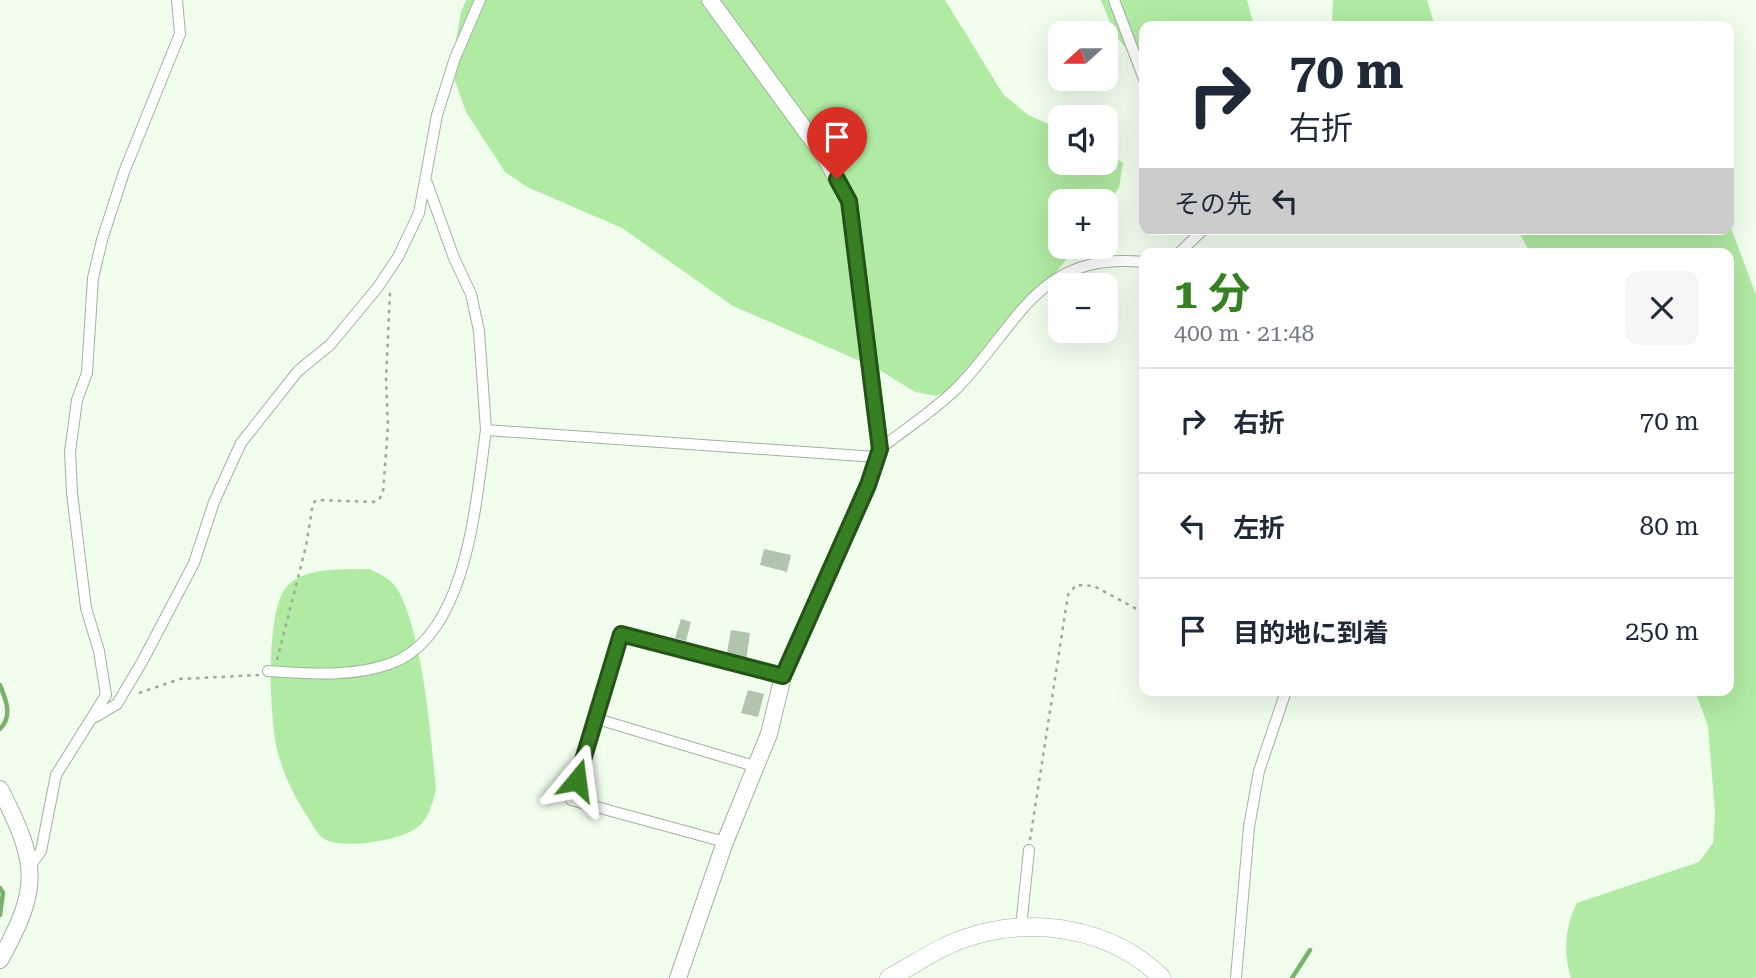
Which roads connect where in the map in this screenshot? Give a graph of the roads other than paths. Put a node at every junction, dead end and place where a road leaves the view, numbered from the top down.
1 (177, 0) edge
2 (480, 0) edge
3 (710, 0) edge
4 (1114, 0) edge
5 (1139, 66) edge
6 (426, 182) junction
7 (1199, 235) edge
8 (1184, 248) edge
9 (1139, 262) edge
10 (486, 430) junction
11 (878, 453) junction
12 (268, 671) road end
13 (783, 676) junction
14 (1284, 696) edge
15 (594, 718) junction
16 (92, 719) junction
17 (754, 766) junction
18 (0, 789) edge
19 (725, 842) junction
20 (1029, 850) road end
21 (30, 865) junction
22 (1021, 927) junction
23 (0, 960) edge
24 (678, 978) edge
25 (889, 978) edge
26 (1162, 978) edge
27 (1236, 978) edge

1 - 16 street
2 - 6 street
3 - 11 street
4 - 5 street
6 - 10 street
6 - 16 street
7 - 8 street
9 - 11 street
10 - 11 street
10 - 12 street
11 - 13 street
13 - 15 street
13 - 17 street
14 - 27 street
15 - 17 street
15 - 19 street
16 - 21 street
17 - 19 street
18 - 21 street
19 - 24 street
20 - 22 street
21 - 23 street
22 - 25 main road
22 - 26 main road

